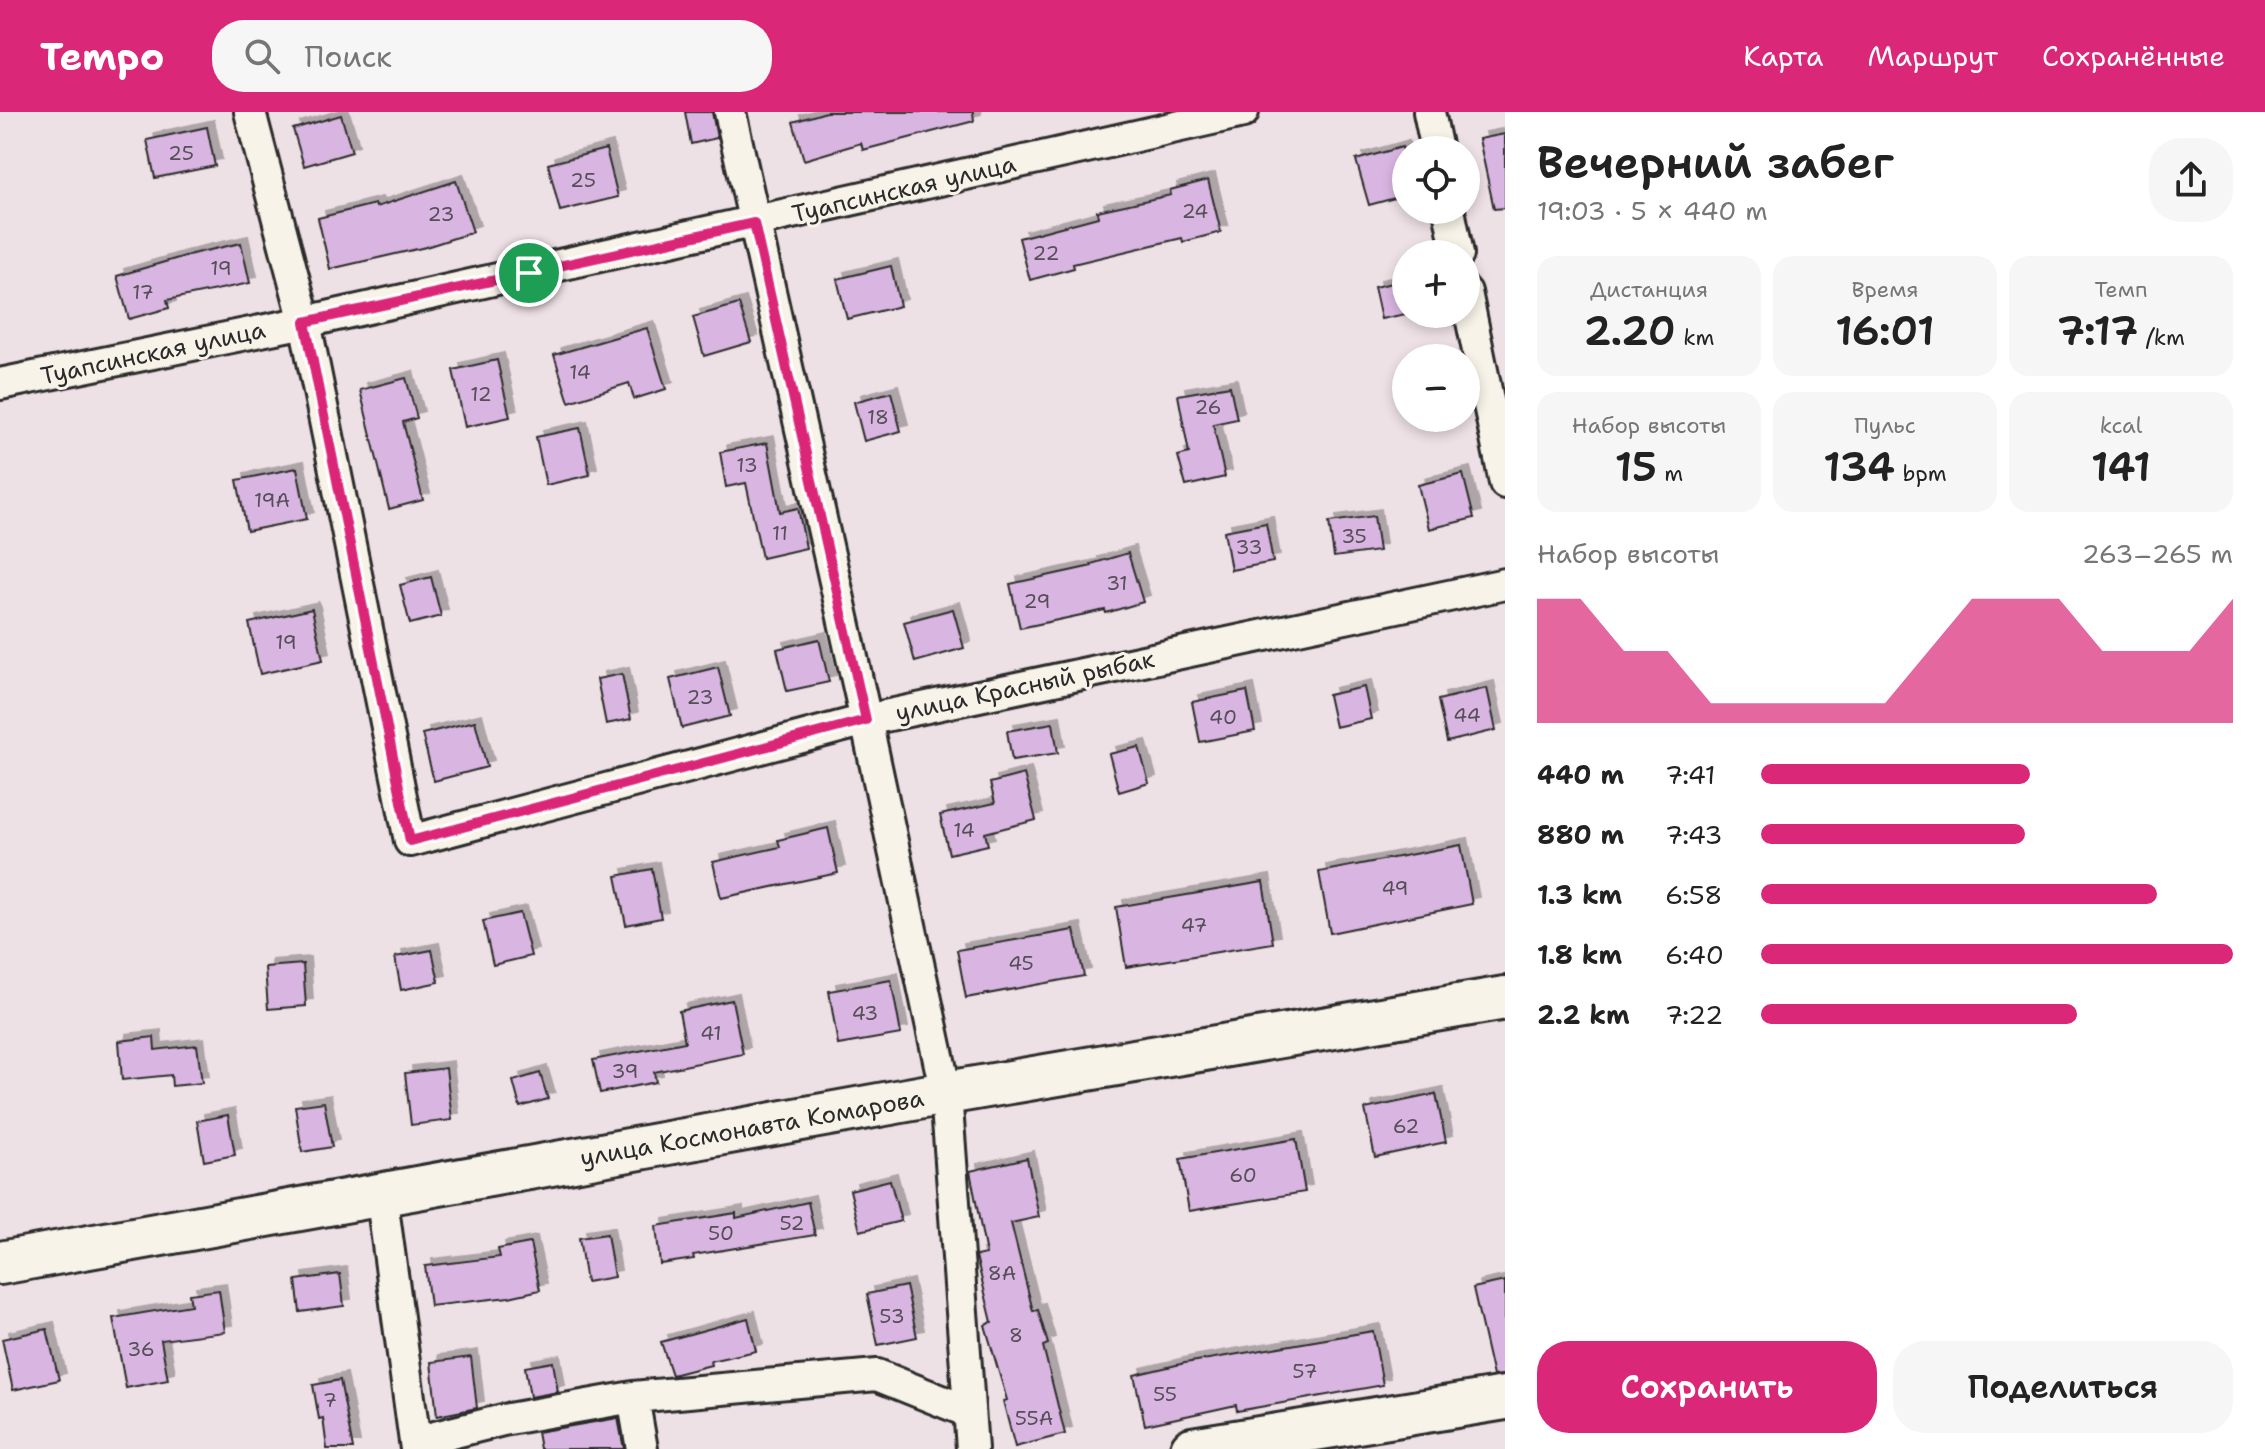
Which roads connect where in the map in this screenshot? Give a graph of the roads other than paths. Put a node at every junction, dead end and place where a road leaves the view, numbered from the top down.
1 (250, 112) edge
2 (730, 112) edge
3 (1243, 112) edge
4 (1429, 112) edge
5 (1434, 136) edge
6 (754, 223) junction
7 (305, 322) junction
8 (1473, 328) edge
9 (0, 384) edge
10 (1505, 483) edge
11 (1505, 584) edge
12 (866, 720) junction
13 (1505, 998) edge
14 (946, 1093) junction
15 (381, 1193) junction
16 (0, 1263) edge
17 (633, 1397) junction
18 (1505, 1398) edge
19 (969, 1412) junction
20 (416, 1446) edge
21 (642, 1449) edge
22 (972, 1449) edge
23 (1192, 1449) edge

1 - 7 street
2 - 6 street
3 - 6 street, Туапсинская улица
4 - 5 street
6 - 7 street, Туапсинская улица
6 - 12 street
7 - 9 street, Туапсинская улица
7 - 12 street, улица Красный рыбак
8 - 10 street
11 - 12 street, улица Красный рыбак
12 - 14 street
13 - 14 main road, улица Космонавта Комарова
14 - 15 main road, улица Космонавта Комарова
14 - 19 street
15 - 16 main road, улица Космонавта Комарова
15 - 20 street
17 - 19 street
17 - 20 street
17 - 21 street
18 - 23 main road
19 - 22 street

